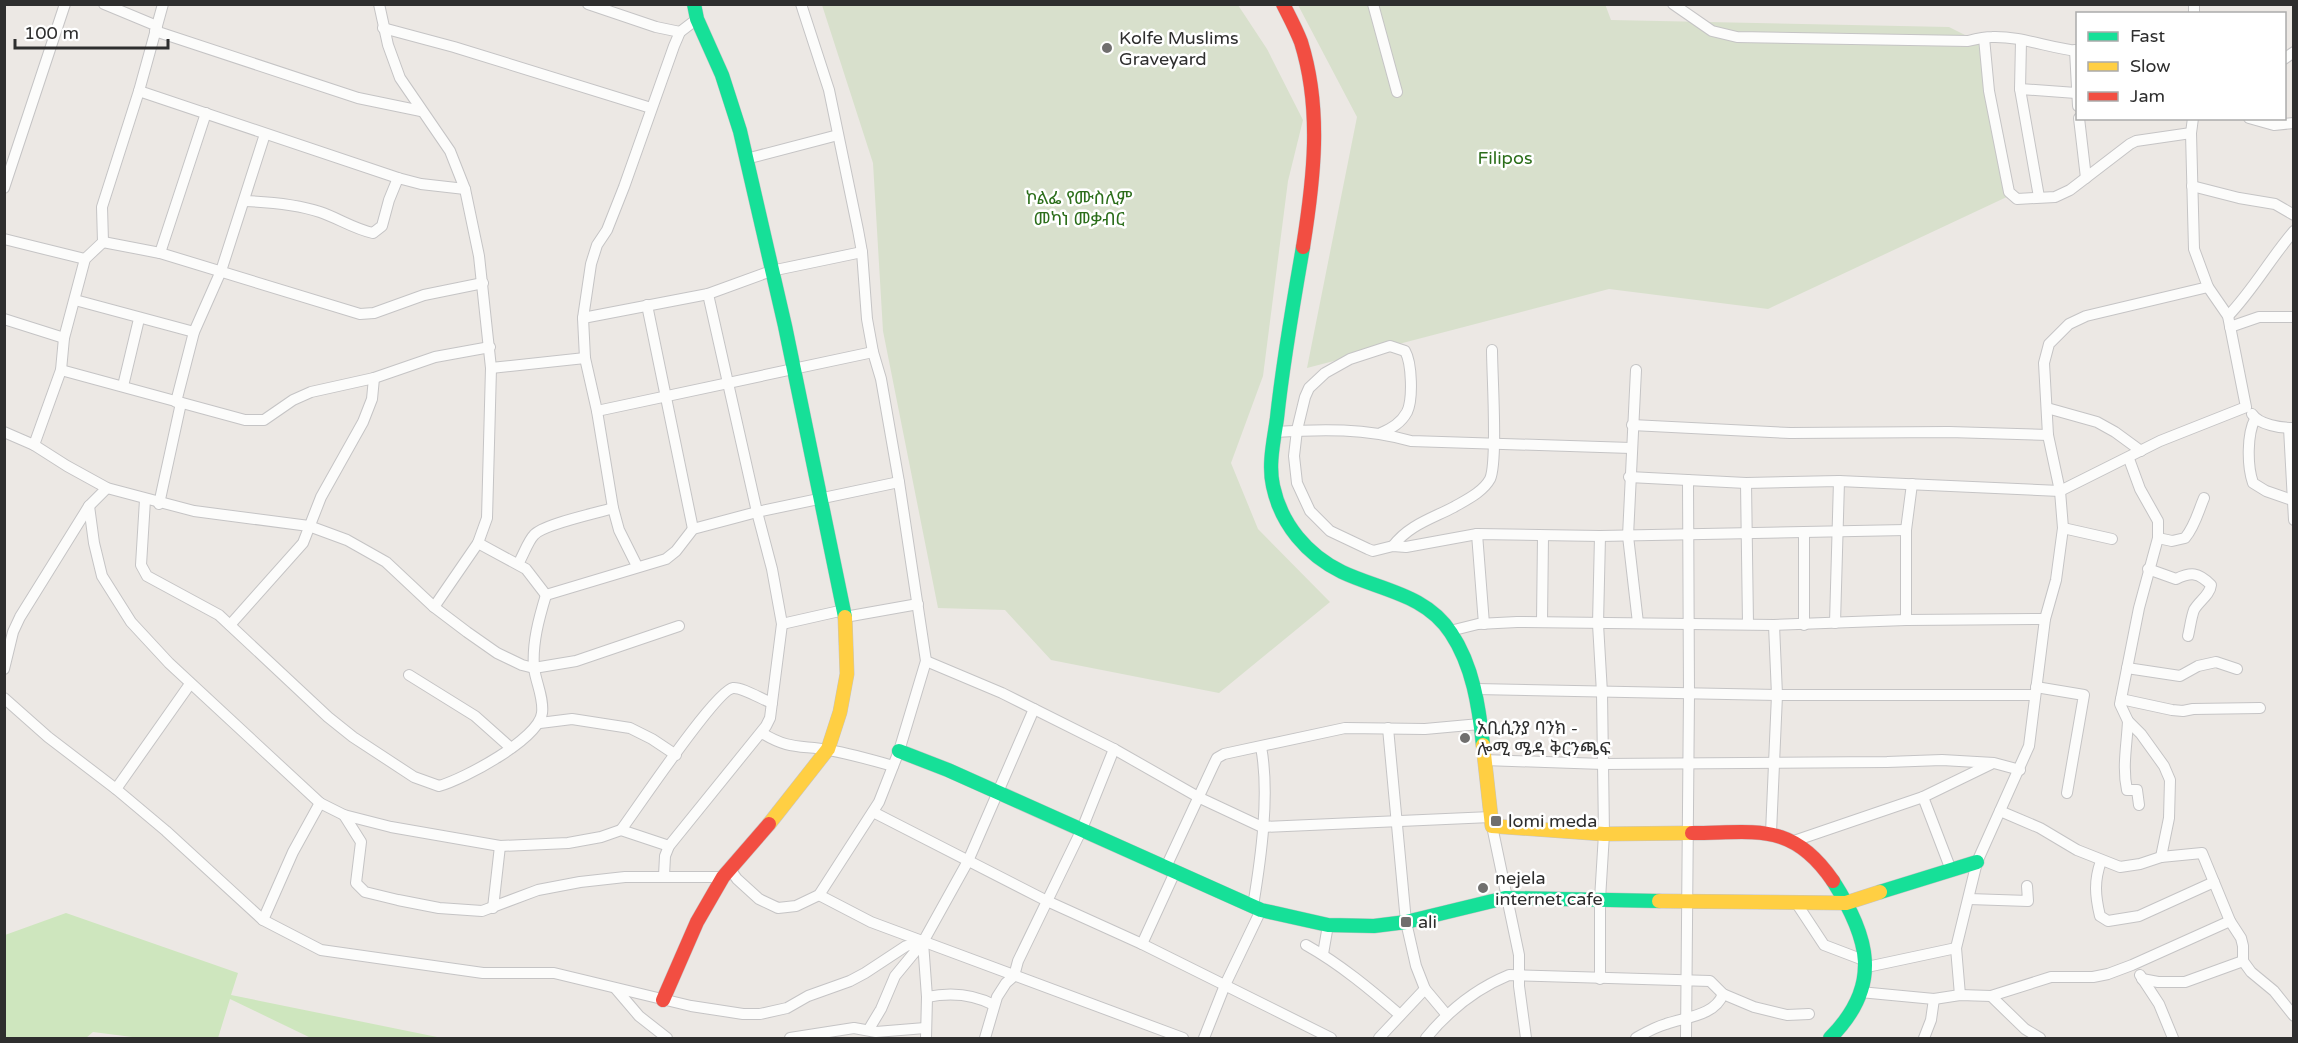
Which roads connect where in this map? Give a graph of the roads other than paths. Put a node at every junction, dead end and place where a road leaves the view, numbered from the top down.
1 (65, 4) edge
2 (104, 4) edge
3 (163, 4) edge
4 (379, 4) edge
5 (588, 4) edge
6 (630, 4) edge
7 (693, 4) edge
8 (801, 4) edge
9 (1283, 4) edge
10 (1373, 4) edge
11 (1673, 4) edge
12 (630, 18) junction
13 (696, 19) junction
14 (156, 28) junction
15 (383, 28) junction
16 (680, 32) junction
17 (1983, 38) junction
18 (2021, 40) junction
19 (2076, 50) edge
20 (2020, 89) junction
21 (139, 91) junction
22 (1397, 92) dead end
23 (2076, 97) edge
24 (651, 108) junction
25 (421, 111) junction
26 (206, 113) junction
27 (2079, 120) edge
28 (2193, 120) edge
29 (2256, 120) edge
30 (2294, 123) edge
31 (2191, 133) junction
32 (266, 134) junction
33 (838, 135) junction
34 (746, 159) junction
35 (398, 178) junction
36 (2086, 178) junction
37 (2192, 186) junction
38 (4, 188) edge
39 (465, 189) junction
40 (2040, 197) junction
41 (245, 201) junction
42 (2294, 214) edge
43 (2294, 231) edge
44 (4, 239) edge
45 (103, 242) junction
46 (862, 252) junction
47 (160, 253) junction
48 (85, 260) junction
49 (221, 271) junction
50 (771, 271) junction
51 (483, 283) junction
52 (2208, 287) junction
53 (708, 294) junction
54 (75, 300) junction
55 (647, 305) junction
56 (2294, 317) edge
57 (583, 318) junction
58 (139, 319) junction
59 (4, 320) edge
60 (2229, 321) junction
61 (194, 332) junction
62 (64, 338) junction
63 (490, 347) junction
64 (1492, 350) dead end
65 (873, 352) junction
66 (585, 358) junction
67 (491, 368) junction
68 (793, 369) junction
69 (61, 370) junction
70 (1636, 370) dead end
71 (374, 378) junction
72 (729, 382) junction
73 (123, 386) junction
74 (664, 397) junction
75 (178, 402) junction
76 (2246, 407) junction
77 (2047, 408) junction
78 (597, 411) junction
79 (2255, 419) junction
80 (1632, 426) junction
81 (2291, 428) edge
82 (1297, 430) junction
83 (4, 432) edge
84 (1275, 432) junction
85 (1381, 433) junction
86 (2048, 435) junction
87 (1493, 443) junction
88 (34, 444) junction
89 (1630, 448) junction
90 (2141, 451) junction
91 (2129, 459) junction
92 (1629, 477) junction
93 (1688, 480) junction
94 (1839, 481) junction
95 (900, 482) junction
96 (1746, 483) junction
97 (1912, 484) junction
98 (107, 488) junction
99 (2060, 492) junction
100 (820, 498) junction
101 (2204, 498) dead end
102 (146, 500) junction
103 (2292, 500) junction
104 (159, 504) junction
105 (89, 506) junction
106 (614, 508) junction
107 (757, 512) junction
108 (2294, 520) edge
109 (309, 526) junction
110 (2063, 528) junction
111 (693, 529) junction
112 (1906, 530) junction
113 (1748, 532) junction
114 (1836, 532) junction
115 (1688, 533) junction
116 (1477, 534) junction
117 (1804, 534) junction
118 (1543, 536) junction
119 (1600, 536) junction
120 (1628, 536) junction
121 (2158, 538) junction
122 (2112, 539) dead end
123 (478, 543) junction
124 (1393, 546) junction
125 (518, 564) junction
126 (636, 567) junction
127 (2148, 569) junction
128 (546, 595) junction
129 (918, 604) junction
130 (434, 607) junction
131 (845, 613) junction
132 (2045, 619) junction
133 (1906, 620) junction
134 (1542, 622) junction
135 (1638, 623) junction
136 (1835, 623) junction
137 (782, 624) junction
138 (1484, 624) junction
139 (1598, 624) junction
140 (1748, 624) junction
141 (230, 625) junction
142 (1804, 625) junction
143 (679, 626) dead end
144 (1688, 626) junction
145 (1774, 626) junction
146 (1450, 631) junction
147 (2188, 636) dead end
148 (926, 661) junction
149 (534, 668) junction
150 (2127, 668) junction
151 (4, 669) edge
152 (2237, 669) dead end
153 (409, 675) dead end
154 (190, 684) junction
155 (1476, 690) junction
156 (2035, 691) junction
157 (1602, 693) junction
158 (1689, 694) junction
159 (1777, 695) junction
160 (4, 698) edge
161 (2121, 699) junction
162 (772, 703) junction
163 (2260, 708) dead end
164 (1034, 709) junction
165 (2128, 721) junction
166 (540, 723) junction
167 (1480, 724) junction
168 (1388, 728) junction
169 (762, 733) junction
170 (1261, 747) junction
171 (511, 748) junction
172 (828, 749) junction
173 (1114, 749) junction
174 (899, 752) junction
175 (676, 755) junction
176 (1484, 760) junction
177 (1688, 763) junction
178 (1994, 763) junction
179 (1603, 764) junction
180 (1774, 764) junction
181 (893, 766) junction
182 (2020, 770) junction
183 (116, 789) junction
184 (998, 793) junction
185 (2067, 793) dead end
186 (1923, 797) junction
187 (1200, 798) junction
188 (320, 803) junction
189 (2139, 805) dead end
190 (2000, 811) junction
191 (873, 812) junction
192 (344, 815) junction
193 (1491, 821) junction
194 (1396, 823) junction
195 (1262, 827) junction
196 (1082, 829) junction
197 (621, 830) junction
198 (1687, 833) junction
199 (1771, 833) junction
200 (1604, 834) junction
201 (1794, 841) junction
202 (500, 846) junction
203 (669, 846) junction
204 (2161, 857) junction
205 (968, 861) junction
206 (2101, 861) junction
207 (1977, 862) junction
208 (1171, 869) junction
209 (1951, 870) junction
210 (727, 873) junction
211 (664, 876) junction
212 (2214, 882) junction
213 (2026, 886) dead end
214 (819, 895) junction
215 (1505, 898) junction
216 (1600, 899) junction
217 (1969, 899) junction
218 (1047, 901) junction
219 (1688, 902) junction
220 (1846, 903) junction
221 (1797, 904) junction
222 (493, 908) junction
223 (1257, 908) junction
224 (263, 920) junction
225 (2230, 921) junction
226 (1406, 922) junction
227 (1328, 925) junction
228 (923, 942) junction
229 (1142, 944) junction
230 (1305, 945) dead end
231 (1956, 948) junction
232 (1323, 954) junction
233 (2243, 962) junction
234 (1866, 964) junction
235 (2132, 965) junction
236 (1520, 975) junction
237 (1014, 976) junction
238 (1600, 979) junction
239 (2142, 979) junction
240 (1688, 980) junction
241 (1225, 985) junction
242 (616, 989) junction
243 (1425, 989) junction
244 (1860, 992) junction
245 (1723, 994) junction
246 (1960, 995) junction
247 (1990, 996) junction
248 (927, 997) junction
249 (1934, 999) junction
250 (663, 1000) junction
251 (994, 1005) junction
252 (1446, 1014) junction
253 (1809, 1014) dead end
254 (1400, 1016) junction
255 (2294, 1016) edge
256 (1687, 1018) junction
257 (869, 1029) junction
258 (926, 1033) edge
259 (2022, 1034) edge
260 (667, 1038) edge
261 (790, 1038) edge
262 (987, 1038) edge
263 (1183, 1038) edge
264 (1204, 1038) edge
265 (1331, 1038) edge
266 (1379, 1038) edge
267 (1426, 1038) edge
268 (1526, 1038) edge
269 (1636, 1038) edge
270 (1686, 1038) edge
271 (1830, 1038) edge
272 (1924, 1038) edge
273 (2040, 1038) edge
274 (2173, 1038) edge

1 - 38 street
2 - 14 street
3 - 14 street
4 - 15 street
5 - 12 street
6 - 12 street
7 - 13 street
8 - 33 street
9 - 84 street
10 - 22 street
11 - 17 street
12 - 16 street
13 - 16 street
13 - 34 street
14 - 21 street
14 - 25 street
15 - 24 street
15 - 25 street
16 - 24 street
17 - 18 street
17 - 40 street
18 - 19 street
18 - 20 street
20 - 23 street
20 - 40 street
21 - 26 street
21 - 45 street
24 - 57 street
25 - 39 street
26 - 32 street
26 - 47 street
27 - 36 street
28 - 31 street
29 - 30 street
31 - 36 street
31 - 37 street
32 - 35 street
32 - 41 street
33 - 34 street
33 - 46 street
34 - 50 street
35 - 39 street
35 - 41 street
36 - 40 street
37 - 42 street
37 - 52 street
39 - 51 street
41 - 49 street
43 - 60 street
44 - 48 street
45 - 47 street
45 - 48 street
46 - 50 street
46 - 65 street
47 - 49 street
48 - 54 street
49 - 51 street
49 - 61 street
50 - 53 street
50 - 68 street
51 - 63 street
52 - 60 street
52 - 77 street
53 - 55 street
53 - 72 street
54 - 58 street
54 - 62 street
55 - 57 street
55 - 74 street
56 - 60 street
57 - 66 street
58 - 61 street
58 - 73 street
59 - 62 street
60 - 76 street
61 - 75 street
62 - 69 street
63 - 67 street
63 - 71 street
64 - 87 street
65 - 68 street
65 - 95 street
66 - 67 street
66 - 78 street
67 - 123 street
68 - 72 street
68 - 100 street
69 - 73 street
69 - 88 street
70 - 80 street
71 - 75 street
71 - 109 street
72 - 74 street
72 - 107 street
73 - 75 street
74 - 78 street
74 - 111 street
75 - 104 street
76 - 79 street
76 - 90 street
77 - 86 street
77 - 90 street
78 - 106 street
79 - 81 street
79 - 103 street
80 - 86 street
80 - 89 street
81 - 103 street
82 - 84 street
82 - 85 street
82 - 85 street
82 - 124 street
83 - 88 street
84 - 146 street
85 - 87 street
86 - 99 street
87 - 89 street
87 - 124 street
88 - 98 street
89 - 92 street
90 - 91 street
91 - 99 street
91 - 121 street
92 - 93 street
92 - 120 street
93 - 96 street
93 - 115 street
94 - 96 street
94 - 97 street
94 - 114 street
95 - 100 street
95 - 129 street
96 - 113 street
97 - 99 street
97 - 112 street
98 - 102 street
98 - 105 street
99 - 110 street
100 - 107 street
100 - 131 street
101 - 121 street
102 - 104 street
102 - 141 street
103 - 108 street
104 - 109 street
105 - 151 street
105 - 154 street
106 - 125 street
106 - 126 street
107 - 111 street
107 - 137 street
109 - 130 street
109 - 141 street
110 - 122 street
110 - 132 street
111 - 126 street
112 - 114 street
112 - 133 street
113 - 115 street
113 - 117 street
113 - 140 street
114 - 117 street
114 - 136 street
115 - 120 street
115 - 144 street
116 - 118 street
116 - 124 street
116 - 138 street
117 - 142 street
118 - 119 street
118 - 134 street
119 - 120 street
119 - 139 street
120 - 135 street
121 - 127 street
123 - 125 street
123 - 130 street
125 - 128 street
126 - 128 street
127 - 147 street
127 - 150 street
128 - 149 street
129 - 131 street
129 - 148 street
130 - 149 street
131 - 137 street
131 - 172 street
132 - 133 street
132 - 156 street
133 - 136 street
134 - 138 street
134 - 139 street
135 - 139 street
135 - 144 street
136 - 142 street
137 - 162 street
138 - 146 street
139 - 157 street
140 - 144 street
140 - 145 street
141 - 171 street
142 - 145 street
143 - 149 street
144 - 158 street
145 - 159 street
146 - 155 street
148 - 164 street
148 - 174 street
149 - 166 street
150 - 152 street
150 - 161 street
153 - 171 street
154 - 183 street
154 - 188 street
155 - 157 street
155 - 167 street
156 - 159 street
156 - 182 street
156 - 185 street
157 - 158 street
157 - 179 street
158 - 159 street
158 - 177 street
159 - 180 street
160 - 183 street
161 - 163 street
161 - 165 street
162 - 169 street
162 - 175 street
164 - 173 street
164 - 184 street
165 - 189 street
165 - 204 street
166 - 171 street
166 - 175 street
167 - 168 street
167 - 176 street
168 - 170 street
168 - 194 street
169 - 172 street
169 - 203 street
170 - 187 street
170 - 195 street
172 - 181 street
172 - 210 street
173 - 187 street
173 - 196 street
174 - 181 street
174 - 184 street
175 - 197 street
176 - 179 street
176 - 193 street
177 - 179 street
177 - 180 street
177 - 198 street
178 - 180 street
178 - 182 street
178 - 186 street
179 - 200 street
180 - 199 street
181 - 191 street
182 - 190 street
183 - 224 street
184 - 196 street
184 - 205 street
186 - 201 street
186 - 209 street
187 - 195 street
187 - 208 street
188 - 192 street
188 - 224 street
190 - 206 street
190 - 207 street
191 - 205 street
191 - 214 street
192 - 202 street
192 - 222 street
193 - 194 street
193 - 200 street
193 - 215 street
194 - 195 street
194 - 226 street
195 - 223 street
196 - 208 street
196 - 218 street
197 - 202 street
197 - 203 street
198 - 199 street
198 - 200 street
198 - 219 street
199 - 201 street
200 - 216 street
201 - 220 street
202 - 222 street
203 - 211 street
204 - 206 street
204 - 212 street
205 - 218 street
205 - 228 street
206 - 212 street
207 - 209 street
207 - 217 street
208 - 223 street
208 - 229 street
209 - 220 street
210 - 211 street
210 - 214 street
210 - 250 street
211 - 222 street
212 - 225 street
213 - 217 street
214 - 228 street
215 - 216 street
215 - 226 street
215 - 236 street
216 - 219 street
216 - 238 street
217 - 231 street
218 - 229 street
218 - 237 street
219 - 221 street
219 - 240 street
220 - 221 street
220 - 234 street
221 - 234 street
223 - 227 street
223 - 241 street
224 - 242 street
225 - 233 street
225 - 235 street
226 - 227 street
226 - 243 street
227 - 232 street
228 - 237 street
228 - 248 street
228 - 250 street
228 - 257 street
229 - 241 street
230 - 232 street
231 - 234 street
231 - 246 street
232 - 254 street
233 - 239 street
233 - 255 street
234 - 244 street
235 - 239 street
235 - 247 street
236 - 238 street
236 - 252 street
236 - 268 street
237 - 251 street
237 - 263 street
238 - 240 street
239 - 274 street
240 - 245 street
240 - 256 street
241 - 264 street
241 - 265 street
242 - 250 street
242 - 260 street
243 - 252 street
243 - 254 street
244 - 249 street
244 - 271 street
245 - 253 street
245 - 256 street
246 - 247 street
246 - 249 street
247 - 259 street
248 - 251 street
248 - 258 street
249 - 272 street
251 - 262 street
252 - 267 street
254 - 266 street
256 - 269 street
256 - 270 street
257 - 258 street
257 - 261 street
259 - 273 street

